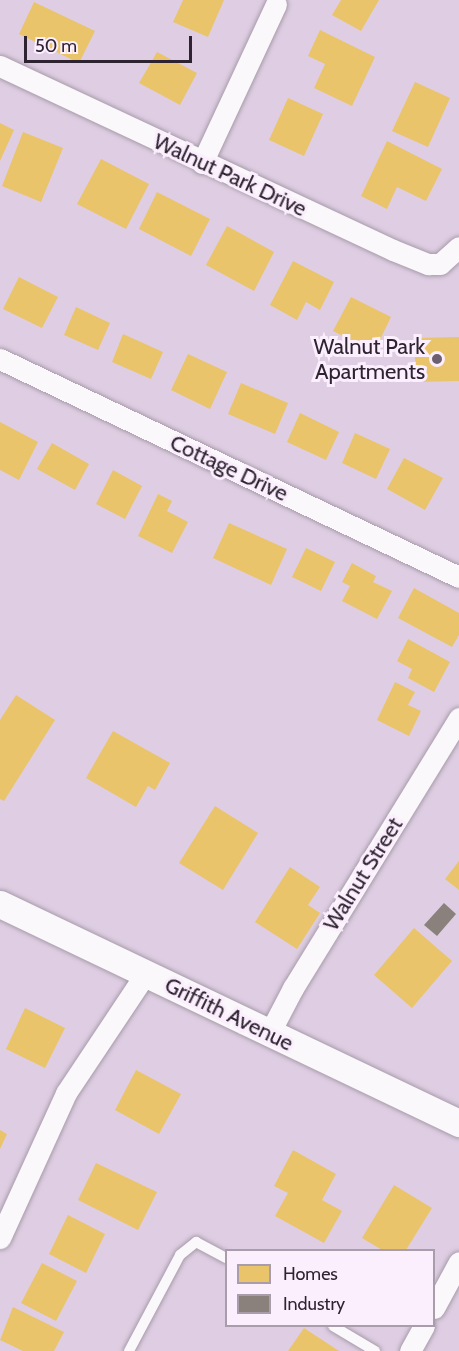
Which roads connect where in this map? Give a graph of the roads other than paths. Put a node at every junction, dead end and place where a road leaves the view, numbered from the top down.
1 (276, 4) dead end
2 (0, 66) edge
3 (202, 163) junction
4 (459, 247) edge
5 (0, 359) edge
6 (459, 577) edge
7 (459, 718) edge
8 (0, 904) edge
9 (146, 974) junction
10 (270, 1032) junction
11 (459, 1123) edge
12 (0, 1238) edge
13 (225, 1257) edge
14 (459, 1262) edge
15 (435, 1306) edge
16 (335, 1327) edge
17 (423, 1327) edge
18 (129, 1351) edge
19 (375, 1351) edge
20 (410, 1351) edge

1 - 3 street
2 - 3 street, Walnut Park Drive
3 - 4 street, Walnut Park Drive
5 - 6 street, Cottage Drive
7 - 10 street, Walnut Street
8 - 9 street, Griffith Avenue
9 - 10 street, Griffith Avenue
9 - 12 street
10 - 11 street, Griffith Avenue
13 - 18 lane
14 - 15 street
16 - 19 lane
17 - 20 street

